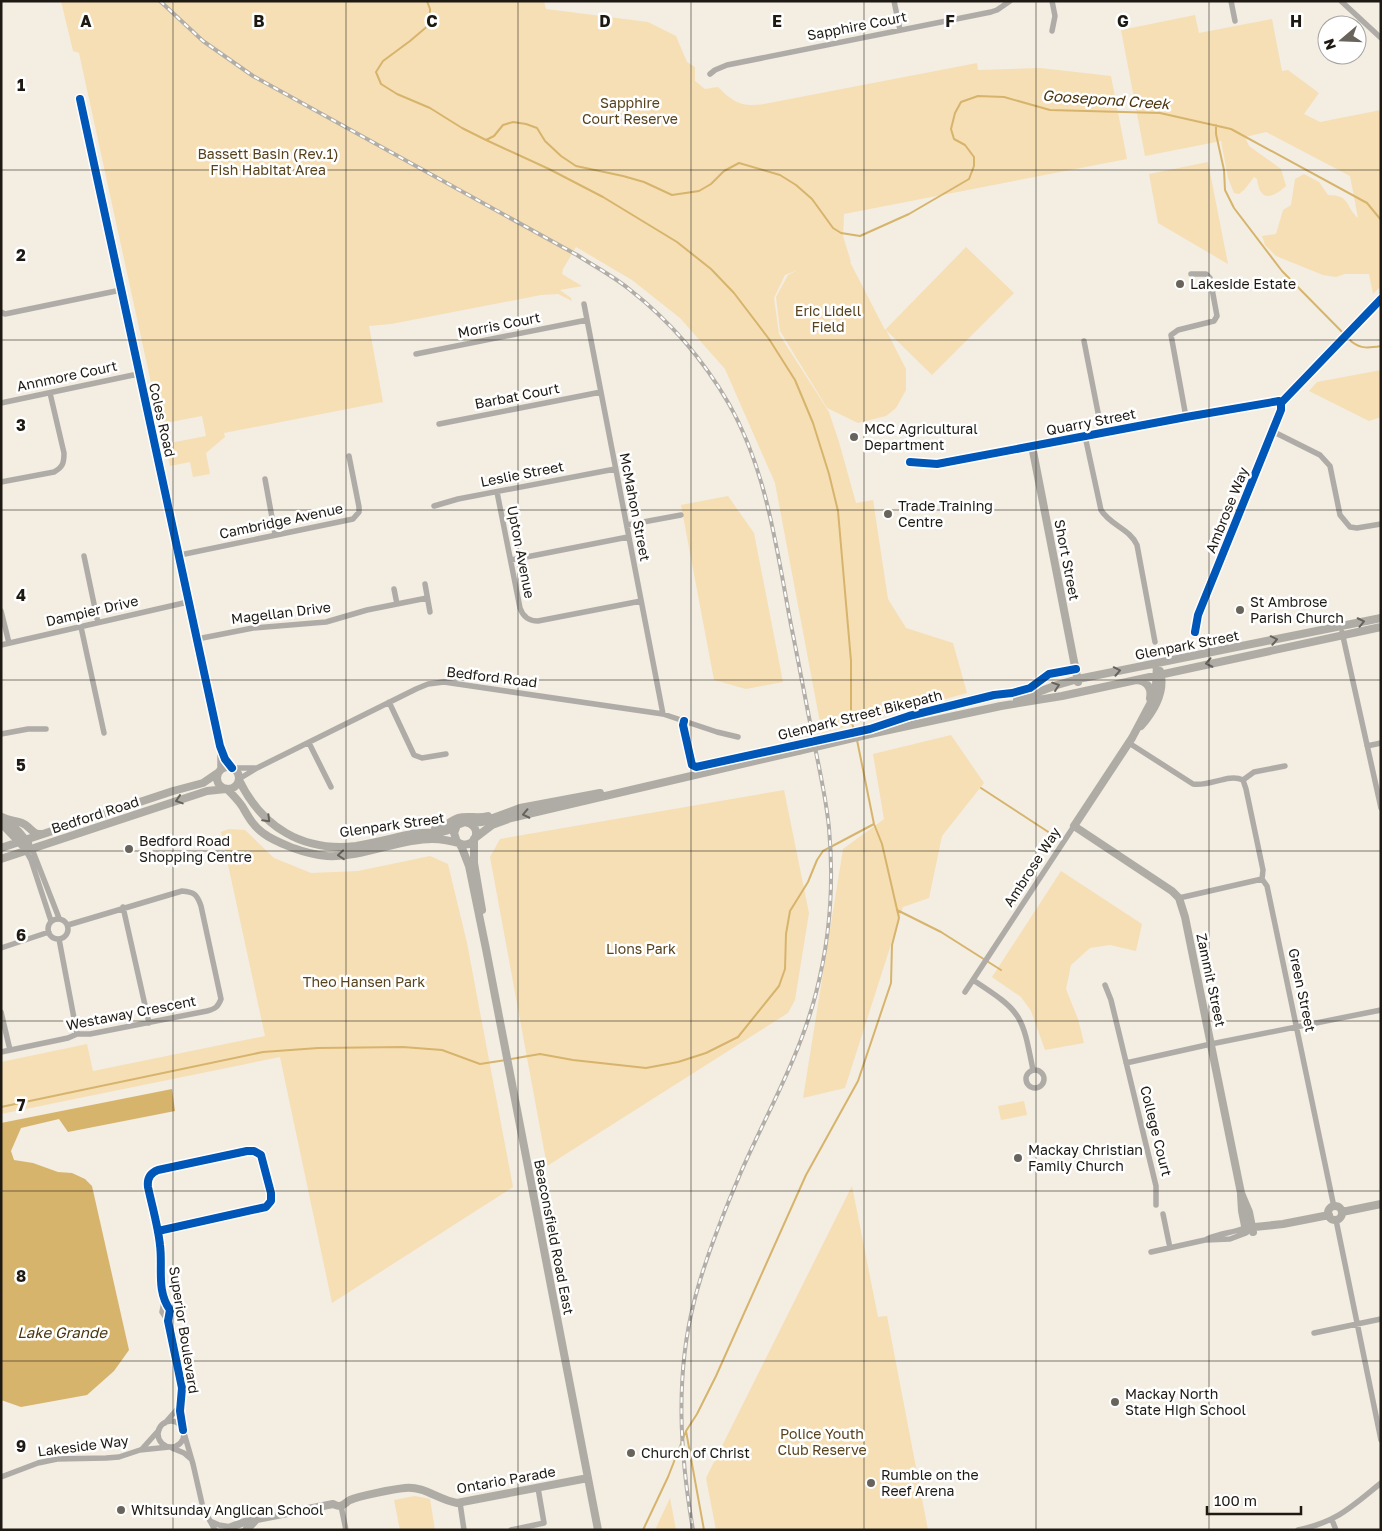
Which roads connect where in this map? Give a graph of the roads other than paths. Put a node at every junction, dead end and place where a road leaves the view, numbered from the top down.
1 (894, 1) edge
2 (1010, 1) edge
3 (1052, 1) edge
4 (1231, 1) edge
5 (1341, 1) edge
6 (1235, 21) dead end
7 (900, 30) junction
8 (1052, 31) dead end
9 (1381, 38) edge
10 (710, 74) dead end
11 (80, 99) dead end
12 (1191, 274) dead end
13 (121, 290) junction
14 (584, 304) dead end
15 (1, 312) edge
16 (587, 320) junction
17 (1084, 341) dead end
18 (416, 354) dead end
19 (138, 374) junction
20 (600, 392) junction
21 (50, 393) junction
22 (1277, 400) joint
23 (1, 403) edge
24 (1186, 416) junction
25 (439, 424) dead end
26 (1272, 431) junction
27 (1102, 433) junction
28 (1085, 436) junction
29 (1032, 446) junction
30 (349, 456) dead end
31 (910, 462) dead end
32 (615, 469) junction
33 (265, 479) dead end
34 (1, 482) edge
35 (497, 492) junction
36 (434, 506) dead end
37 (681, 515) dead end
38 (1381, 524) edge
39 (626, 526) junction
40 (275, 534) junction
41 (628, 537) junction
42 (180, 554) junction
43 (84, 556) dead end
44 (510, 560) junction
45 (425, 584) dead end
46 (394, 589) dead end
47 (427, 598) junction
48 (641, 601) junction
49 (188, 602) junction
50 (397, 604) junction
51 (1, 611) edge
52 (430, 612) dead end
53 (1381, 618) edge
54 (98, 623) junction
55 (1340, 626) junction
56 (81, 627) junction
57 (1381, 627) edge
58 (1195, 632) dead end
59 (1343, 635) junction
60 (197, 639) junction
61 (1155, 642) dead end
62 (9, 643) junction
63 (1, 644) edge
64 (1157, 663) junction
65 (1159, 675) junction
66 (1078, 679) junction
67 (1136, 680) junction
68 (1080, 692) junction
69 (389, 702) junction
70 (1002, 706) junction
71 (663, 714) junction
72 (1144, 714) junction
73 (46, 729) dead end
74 (104, 733) dead end
75 (1, 734) edge
76 (738, 737) dead end
77 (1130, 740) junction
78 (309, 743) junction
79 (1381, 743) edge
80 (220, 746) junction
81 (1367, 746) junction
82 (446, 754) dead end
83 (416, 756) junction
84 (412, 762) dead end
85 (1285, 766) dead end
86 (232, 768) junction
87 (257, 768) junction
88 (220, 772) junction
89 (239, 779) junction
90 (1243, 780) junction
91 (331, 787) dead end
92 (641, 787) junction
93 (227, 789) junction
94 (520, 808) junction
95 (1381, 808) edge
96 (2, 819) edge
97 (469, 823) junction
98 (456, 826) junction
99 (1074, 826) junction
100 (43, 834) junction
101 (414, 834) junction
102 (475, 838) junction
103 (23, 841) junction
104 (458, 842) junction
105 (1, 848) edge
106 (29, 850) junction
107 (1, 859) edge
108 (1262, 879) junction
109 (1179, 898) junction
110 (123, 907) junction
111 (59, 918) junction
112 (51, 921) junction
113 (68, 925) junction
114 (48, 932) junction
115 (59, 939) junction
116 (1, 948) edge
117 (486, 949) junction
118 (973, 980) junction
119 (1105, 985) dead end
120 (965, 992) dead end
121 (1381, 1010) edge
122 (1, 1012) edge
123 (149, 1023) junction
124 (1297, 1026) junction
125 (77, 1034) junction
126 (1211, 1044) junction
127 (10, 1050) junction
128 (1, 1052) edge
129 (1126, 1063) junction
130 (1033, 1070) dead end
131 (1381, 1204) edge
132 (1156, 1205) dead end
133 (1334, 1207) junction
134 (1342, 1212) junction
135 (1163, 1214) dead end
136 (1329, 1215) junction
137 (1336, 1220) junction
138 (1249, 1230) junction
139 (158, 1232) junction
140 (1170, 1248) junction
141 (1151, 1252) dead end
142 (1381, 1319) edge
143 (1358, 1324) junction
144 (1314, 1333) dead end
145 (180, 1406) junction
146 (164, 1424) junction
147 (160, 1430) junction
148 (184, 1432) junction
149 (1381, 1440) edge
150 (170, 1447) junction
151 (140, 1450) junction
152 (191, 1459) junction
153 (1, 1477) edge
154 (588, 1478) junction
155 (1381, 1483) edge
156 (538, 1488) junction
157 (460, 1503) junction
158 (341, 1506) junction
159 (257, 1520) junction
160 (1332, 1520) junction
161 (210, 1521) junction
162 (229, 1528) edge
163 (215, 1530) edge
164 (241, 1530) edge
165 (246, 1530) edge
166 (346, 1530) edge
167 (464, 1530) edge
168 (511, 1530) edge
169 (598, 1530) edge
170 (1298, 1530) edge
171 (1336, 1530) edge

1 - 7 street
2 - 7 street, Sapphire Court
3 - 8 street
4 - 6 street
5 - 9 street
7 - 10 street, Sapphire Court
11 - 13 street, Coles Road
12 - 24 street
13 - 15 street
13 - 19 street, Coles Road
14 - 16 street, McMahon Street
16 - 18 street, Morris Court
16 - 20 street, McMahon Street
17 - 27 street
19 - 21 street, Annmore Court
19 - 42 street, Coles Road
20 - 25 street, Barbat Court
20 - 32 street, McMahon Street
21 - 23 street, Annmore Court
21 - 34 street
22 - 24 street, Quarry Street
22 - 26 street, Ambrose Way
24 - 27 street, Quarry Street
26 - 38 street
26 - 58 street, Ambrose Way
27 - 28 street, Quarry Street
28 - 29 street, Quarry Street
28 - 61 street
29 - 31 street, Quarry Street
29 - 66 street, Short Street
30 - 40 street, Cambridge Avenue
32 - 35 street, Leslie Street
32 - 39 street, McMahon Street
33 - 40 street
35 - 36 street, Leslie Street
35 - 44 street, Upton Avenue
37 - 39 street
39 - 41 street, McMahon Street
40 - 42 street, Cambridge Avenue
41 - 44 street
41 - 48 street, McMahon Street
42 - 49 street, Coles Road
43 - 54 street
44 - 48 street, Upton Avenue
45 - 47 street
46 - 50 street
47 - 50 street, Magellan Drive
47 - 52 street
48 - 71 street, McMahon Street
49 - 54 street, Dampier Drive
49 - 60 street, Coles Road
50 - 60 street, Magellan Drive
51 - 62 street
55 -> 53 street, Glenpark Street
54 - 56 street, Dampier Drive
55 - 59 street
64 -> 55 street, Glenpark Street
56 - 62 street, Dampier Drive
56 - 74 street
57 - 59 street, Glenpark Street
59 -> 65 street, Glenpark Street
59 - 81 street
60 - 80 street, Coles Road
62 - 63 street, Dampier Drive
64 - 65 street
66 -> 64 street, Glenpark Street
65 - 67 street, Glenpark Street
65 - 72 street, Ambrose Way
65 - 77 street
66 - 68 street, Short Street
70 -> 66 street, Glenpark Street
67 - 68 street, Glenpark Street
67 - 72 street
68 - 70 street, Glenpark Street
69 - 71 street, Bedford Road
69 - 78 street, Bedford Road
69 - 83 street
70 - 92 street, Glenpark Street, bridge
71 - 76 street, Bedford Road
72 - 77 street, Ambrose Way
73 - 75 street
77 - 90 street
77 - 99 street, Ambrose Way
78 - 87 street, Bedford Road
78 - 91 street
79 - 81 street
80 - 86 street, Coles Road
80 - 88 street, Coles Road
81 - 95 street
82 - 83 street
83 - 84 street
85 - 90 street
86 - 87 street, Bedford Road
86 - 88 street
86 - 89 street
87 - 89 street, Bedford Road
88 - 93 street
88 - 100 street, Bedford Road
89 - 93 street
89 -> 101 street, Glenpark Street
90 - 108 street, Green Street
92 - 94 street, Glenpark Street
92 -> 102 street, Glenpark Street
104 -> 93 street, Glenpark Street
93 -> 106 street, Bedford Road
94 - 97 street, Glenpark Street
94 - 101 street
96 - 100 street
96 - 103 street
97 - 98 street
97 - 102 street
98 - 101 street, Glenpark Street
98 - 104 street
99 - 109 street
99 - 118 street, Ambrose Way
100 - 103 street, Bedford Road
102 - 104 street
102 - 117 street, Beaconsfield Road East
103 - 105 street, Bedford Road
103 - 106 street
104 - 117 street, Beaconsfield Road East
106 - 107 street, Bedford Road
106 - 111 street
106 - 112 street
108 - 109 street
108 - 124 street, Green Street
109 - 126 street, Zammit Street
110 - 113 street, Westaway Crescent
110 - 123 street
110 - 123 street, Westaway Crescent
111 - 112 street
111 - 113 street
112 - 114 street
113 - 115 street
114 - 115 street
114 - 116 street
115 - 125 street
117 - 154 street, Beaconsfield Road East
118 - 120 street, Ambrose Way
118 - 130 street
119 - 129 street, College Court
121 - 124 street
122 - 127 street
123 - 125 street, Westaway Crescent
124 - 126 street
124 - 133 street, Green Street
125 - 127 street, Westaway Crescent
126 - 129 street
126 - 138 street, Zammit Street
127 - 128 street, Westaway Crescent
129 - 132 street, College Court
131 - 134 street
133 - 134 street
133 - 136 street
134 - 137 street
135 - 140 street
136 - 137 street
136 - 138 street
137 - 143 street
138 - 140 street
139 - 139 street, Superior Boulevard
139 - 145 street, Superior Boulevard
140 - 141 street
142 - 143 street
143 - 144 street
143 - 149 street
145 - 146 street, Superior Boulevard
145 - 148 street, Superior Boulevard
146 - 147 street
146 - 148 street
147 - 150 street
147 - 151 street, Lakeside Way
148 - 150 street
148 - 152 street, Superior Boulevard
150 - 151 street, Lakeside Way
150 - 152 street
151 - 153 street, Lakeside Way
152 - 161 street, Superior Boulevard
154 - 156 street, Ontario Parade
154 - 169 street, Beaconsfield Road East
155 - 160 street
156 - 157 street, Ontario Parade
156 - 168 street
157 - 158 street, Ontario Parade
157 - 167 street
158 - 159 street, Ontario Parade
158 - 166 street
159 - 162 street, Ontario Parade
159 - 165 street
160 - 170 street
160 - 171 street
161 - 162 street
161 - 163 street, Superior Boulevard
162 - 164 street

